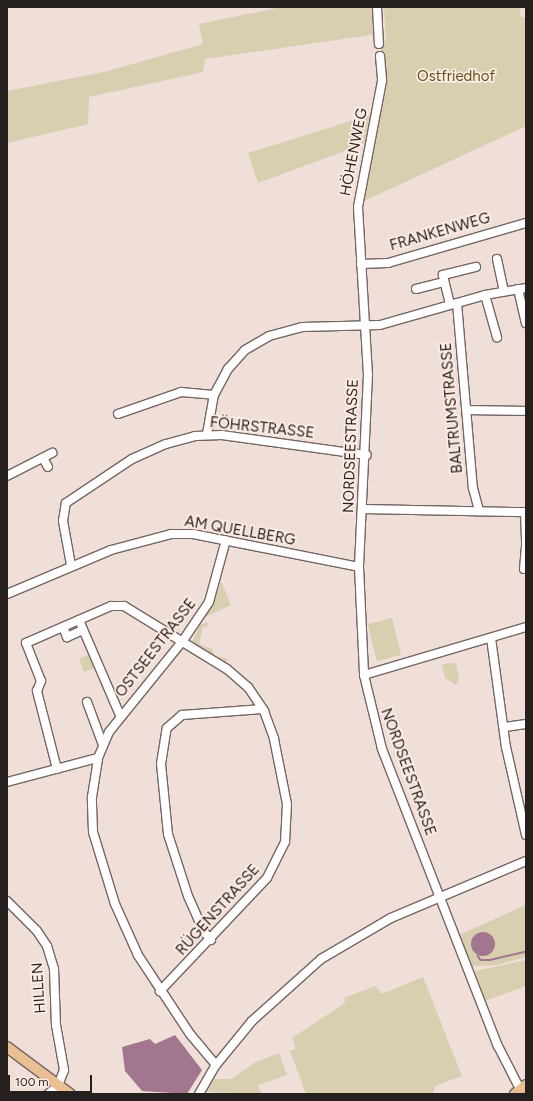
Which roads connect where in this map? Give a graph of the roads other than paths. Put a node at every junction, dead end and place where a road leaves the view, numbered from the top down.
1 (377, 7) edge
2 (379, 44) dead end
3 (380, 56) dead end
4 (526, 224) edge
5 (497, 259) dead end
6 (361, 264) junction
7 (476, 267) dead end
8 (444, 282) junction
9 (416, 289) dead end
10 (522, 289) edge
11 (504, 291) junction
12 (486, 295) junction
13 (454, 304) junction
14 (526, 323) edge
15 (365, 326) junction
16 (497, 337) dead end
17 (214, 395) junction
18 (468, 410) junction
19 (526, 411) edge
20 (118, 414) dead end
21 (207, 434) junction
22 (52, 454) dead end
23 (367, 456) junction
24 (43, 458) junction
25 (48, 467) dead end
26 (7, 476) edge
27 (363, 509) junction
28 (479, 511) junction
29 (525, 512) edge
30 (226, 540) junction
31 (526, 545) edge
32 (71, 565) junction
33 (359, 567) junction
34 (524, 569) dead end
35 (7, 594) edge
36 (79, 620) junction
37 (526, 626) edge
38 (63, 627) junction
39 (83, 630) junction
40 (491, 638) junction
41 (182, 642) junction
42 (364, 675) junction
43 (87, 702) dead end
44 (263, 709) junction
45 (120, 715) junction
46 (526, 724) edge
47 (505, 727) junction
48 (103, 745) junction
49 (98, 758) junction
50 (57, 769) junction
51 (7, 782) edge
52 (526, 835) edge
53 (526, 861) edge
54 (440, 899) junction
55 (7, 901) edge
56 (211, 940) junction
57 (160, 991) junction
58 (7, 1046) edge
59 (216, 1065) junction
60 (58, 1086) junction
61 (520, 1089) edge
62 (48, 1094) edge
63 (70, 1094) edge
64 (199, 1094) edge

1 - 2 street
3 - 6 street, HÖHENWEG
4 - 6 street, FRANKENWEG
5 - 11 street
6 - 15 street, HÖHENWEG
7 - 8 street
8 - 9 street
8 - 13 street, BALTRUMSTRASSE
10 - 11 street
10 - 14 street
11 - 12 street
12 - 13 street
12 - 16 street
13 - 15 street
13 - 18 street, BALTRUMSTRASSE
15 - 17 street
15 - 23 street, NORDSEESTRASSE
17 - 20 street
17 - 21 street
18 - 19 street
18 - 28 street, BALTRUMSTRASSE
21 - 23 street, FÖHRSTRASSE
21 - 32 street, FÖHRSTRASSE
22 - 24 street
23 - 27 street, NORDSEESTRASSE
24 - 25 street
24 - 26 street
27 - 28 street
27 - 33 street, NORDSEESTRASSE
28 - 29 street
29 - 31 street
30 - 32 street, AM QUELLBERG
30 - 33 street, AM QUELLBERG
30 - 41 street, OSTSEESTRASSE
31 - 34 street
32 - 35 street, AM QUELLBERG
33 - 42 street, NORDSEESTRASSE
36 - 38 street, RÜGENSTRASSE
36 - 39 street
36 - 41 street, RÜGENSTRASSE
37 - 40 street
38 - 39 street
38 - 50 street, RÜGENSTRASSE
39 - 45 street
40 - 42 street
40 - 47 street
41 - 44 street, RÜGENSTRASSE
41 - 45 street, OSTSEESTRASSE
42 - 54 street, NORDSEESTRASSE
43 - 48 street
44 - 56 street, RÜGENSTRASSE
44 - 56 street
45 - 48 street, OSTSEESTRASSE
46 - 47 street
47 - 52 street
48 - 49 street, OSTSEESTRASSE
49 - 50 street
49 - 57 street, OSTSEESTRASSE
50 - 51 street
53 - 54 street
54 - 59 street
54 - 61 street, NORDSEESTRASSE
55 - 60 street, HILLEN
56 - 57 street, RÜGENSTRASSE
57 - 59 street, OSTSEESTRASSE
58 - 60 main road
59 - 64 street
60 - 62 street
60 - 63 main road

